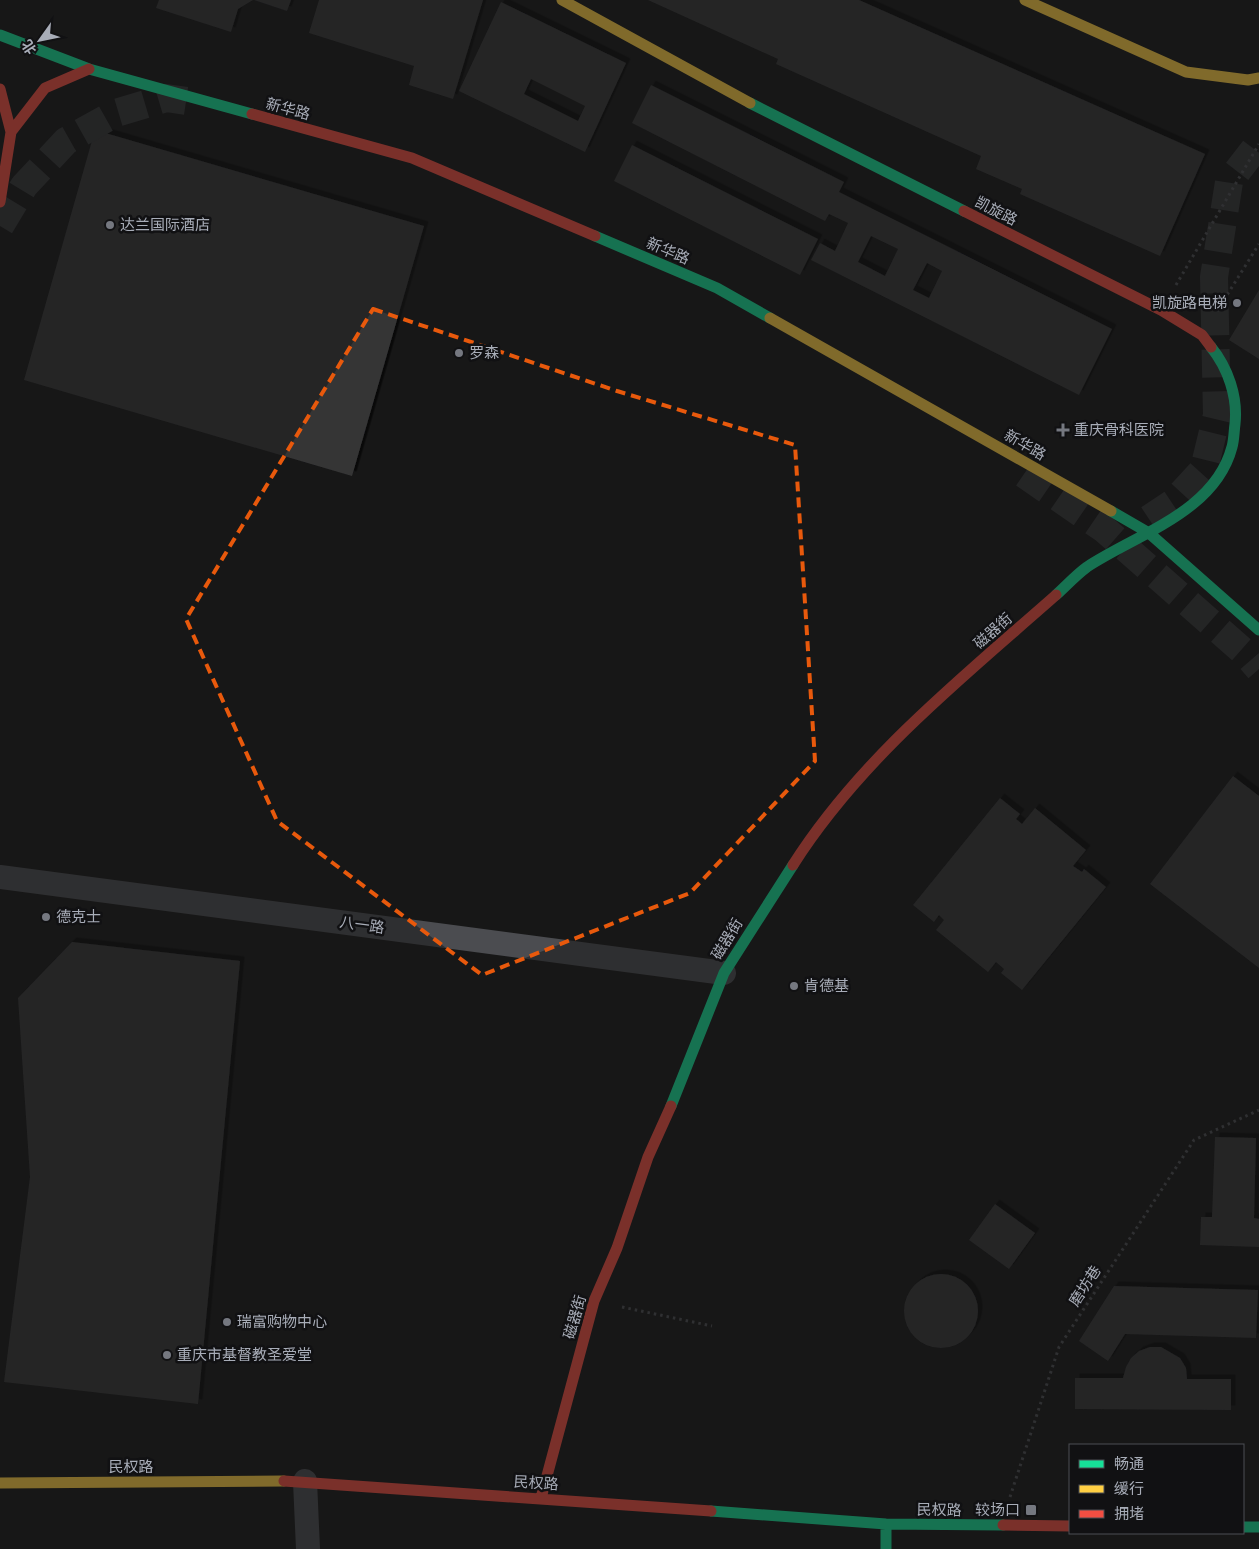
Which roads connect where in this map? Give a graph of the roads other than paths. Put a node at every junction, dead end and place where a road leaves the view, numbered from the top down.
1 (562, 0) edge
2 (1025, 0) edge
3 (0, 35) edge
4 (90, 70) junction
5 (1259, 78) edge
6 (0, 89) edge
7 (11, 132) junction
8 (0, 202) edge
9 (1149, 533) junction
10 (1259, 630) edge
11 (0, 877) edge
12 (724, 973) junction
13 (306, 1481) junction
14 (0, 1483) edge
15 (541, 1498) junction
16 (886, 1524) junction
17 (1069, 1526) edge
18 (1244, 1527) edge
19 (1259, 1527) edge
20 (308, 1549) edge
21 (886, 1549) edge

1 - 9 main road, 凯旋路
2 - 5 main road
3 - 4 main road, 新华路
4 - 7 main road
4 - 9 main road, 新华路
6 - 7 main road
7 - 8 main road
9 - 10 main road, 新华路
9 - 12 main road, 磁器街
11 - 12 street, 八一路
12 - 15 main road, 磁器街
13 - 14 main road, 民权路
13 - 15 main road, 民权路
13 - 20 street
15 - 16 main road, 民权路
16 - 17 main road, 民权路
16 - 21 main road
18 - 19 main road

